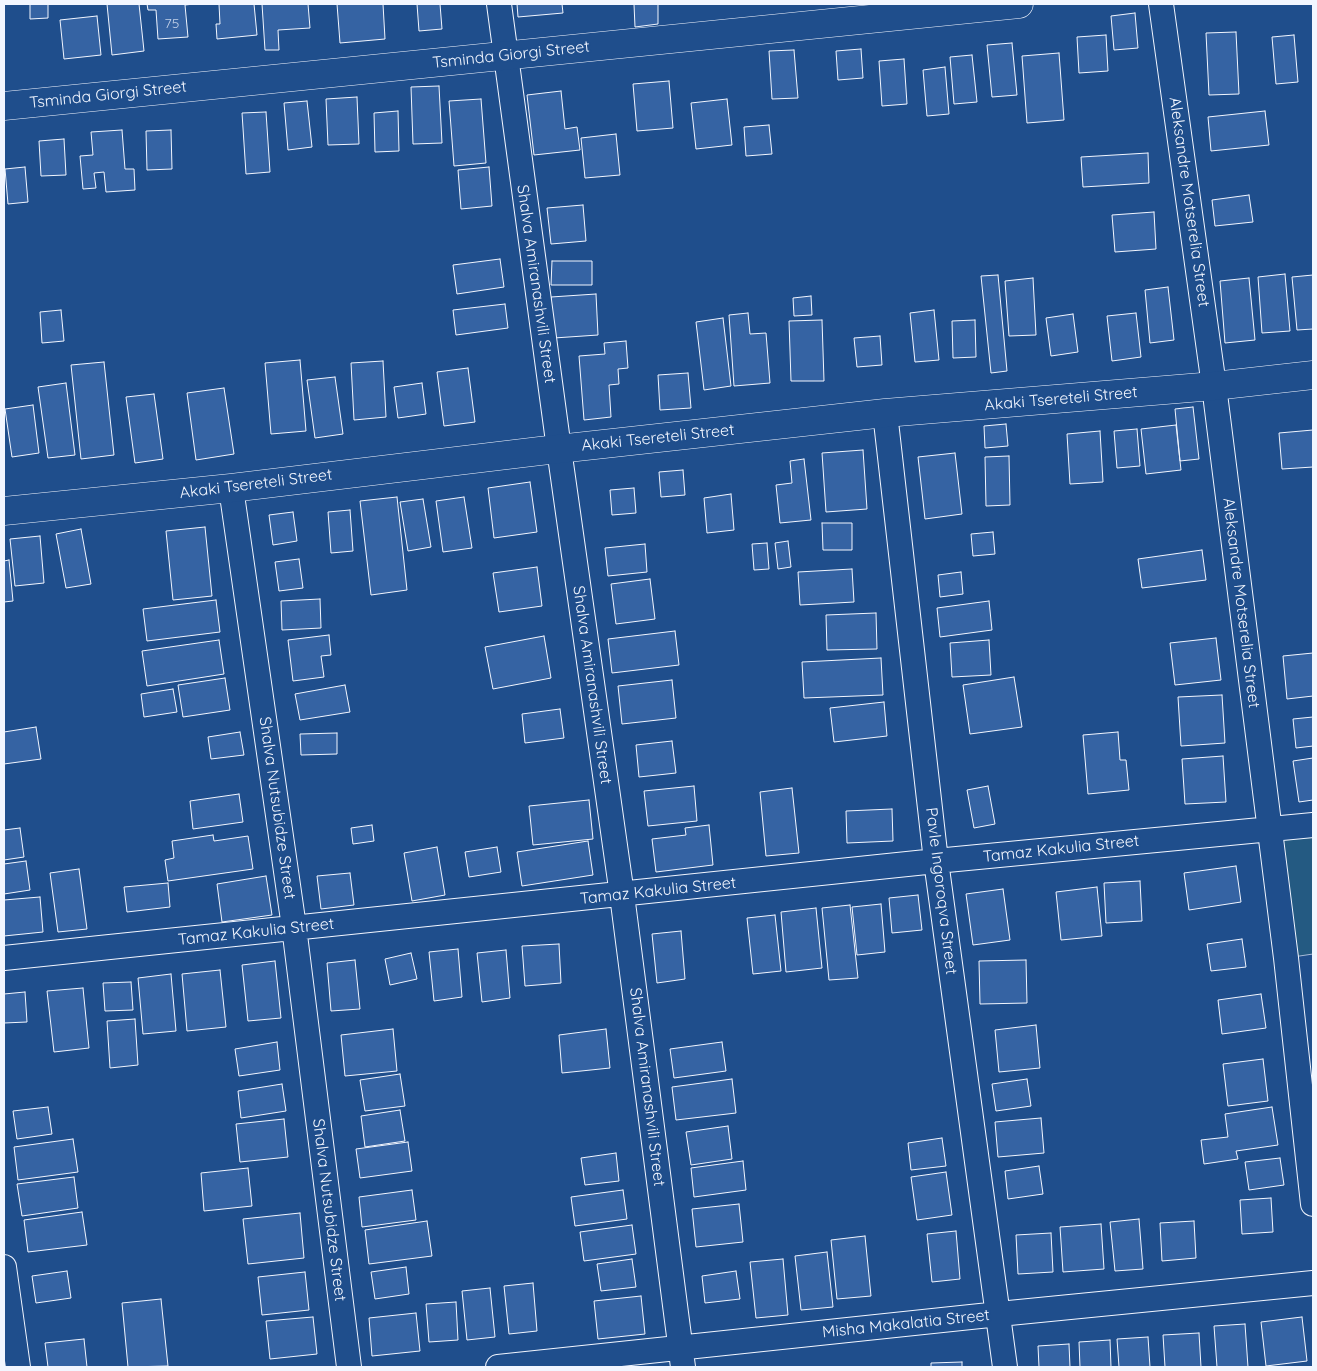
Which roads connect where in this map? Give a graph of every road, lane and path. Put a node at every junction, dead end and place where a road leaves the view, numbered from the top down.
1 (499, 4) edge
2 (1019, 4) edge
3 (1161, 4) edge
4 (505, 56) junction
5 (4, 106) edge
6 (1313, 375) edge
7 (1214, 386) junction
8 (885, 413) junction
9 (558, 449) junction
10 (231, 488) junction
11 (4, 511) edge
12 (1313, 824) edge
13 (1270, 829) junction
14 (936, 861) junction
15 (622, 894) junction
16 (294, 928) junction
17 (4, 958) edge
18 (1313, 1204) edge
19 (4, 1267) edge
20 (1313, 1283) edge
21 (998, 1314) junction
22 (682, 1358) edge
23 (18, 1367) edge
24 (349, 1367) edge
25 (498, 1367) edge
26 (1005, 1367) edge

1 - 4 street, Shalva Amiranashvili Street
2 - 4 main road, Tsminda Giorgi Street
3 - 7 street, Aleksandre Motserelia Street
4 - 5 main road, Tsminda Giorgi Street
4 - 9 street, Shalva Amiranashvili Street
6 - 7 main road, Akaki Tsereteli Street
7 - 8 main road, Akaki Tsereteli Street
7 - 13 street, Aleksandre Motserelia Street
8 - 9 main road, Akaki Tsereteli Street
8 - 14 street, Pavle Ingoroqva Street
9 - 10 main road, Akaki Tsereteli Street
9 - 15 street, Shalva Amiranashvili Street
10 - 11 main road, Akaki Tsereteli Street
10 - 16 street, Shalva Nutsubidze Street
12 - 13 street, Tamaz Kakulia Street
13 - 14 street, Tamaz Kakulia Street
13 - 18 street, Aleksandre Motserelia Street
14 - 15 street, Tamaz Kakulia Street
14 - 21 street, Pavle Ingoroqva Street
15 - 16 street, Tamaz Kakulia Street
15 - 22 street, Shalva Amiranashvili Street
16 - 17 street, Tamaz Kakulia Street
16 - 24 street, Shalva Nutsubidze Street
19 - 23 street
20 - 21 street, Misha Makalatia Street
21 - 22 street, Misha Makalatia Street
21 - 26 street, Pavle Ingoroqva Street
22 - 25 street, Misha Makalatia Street

